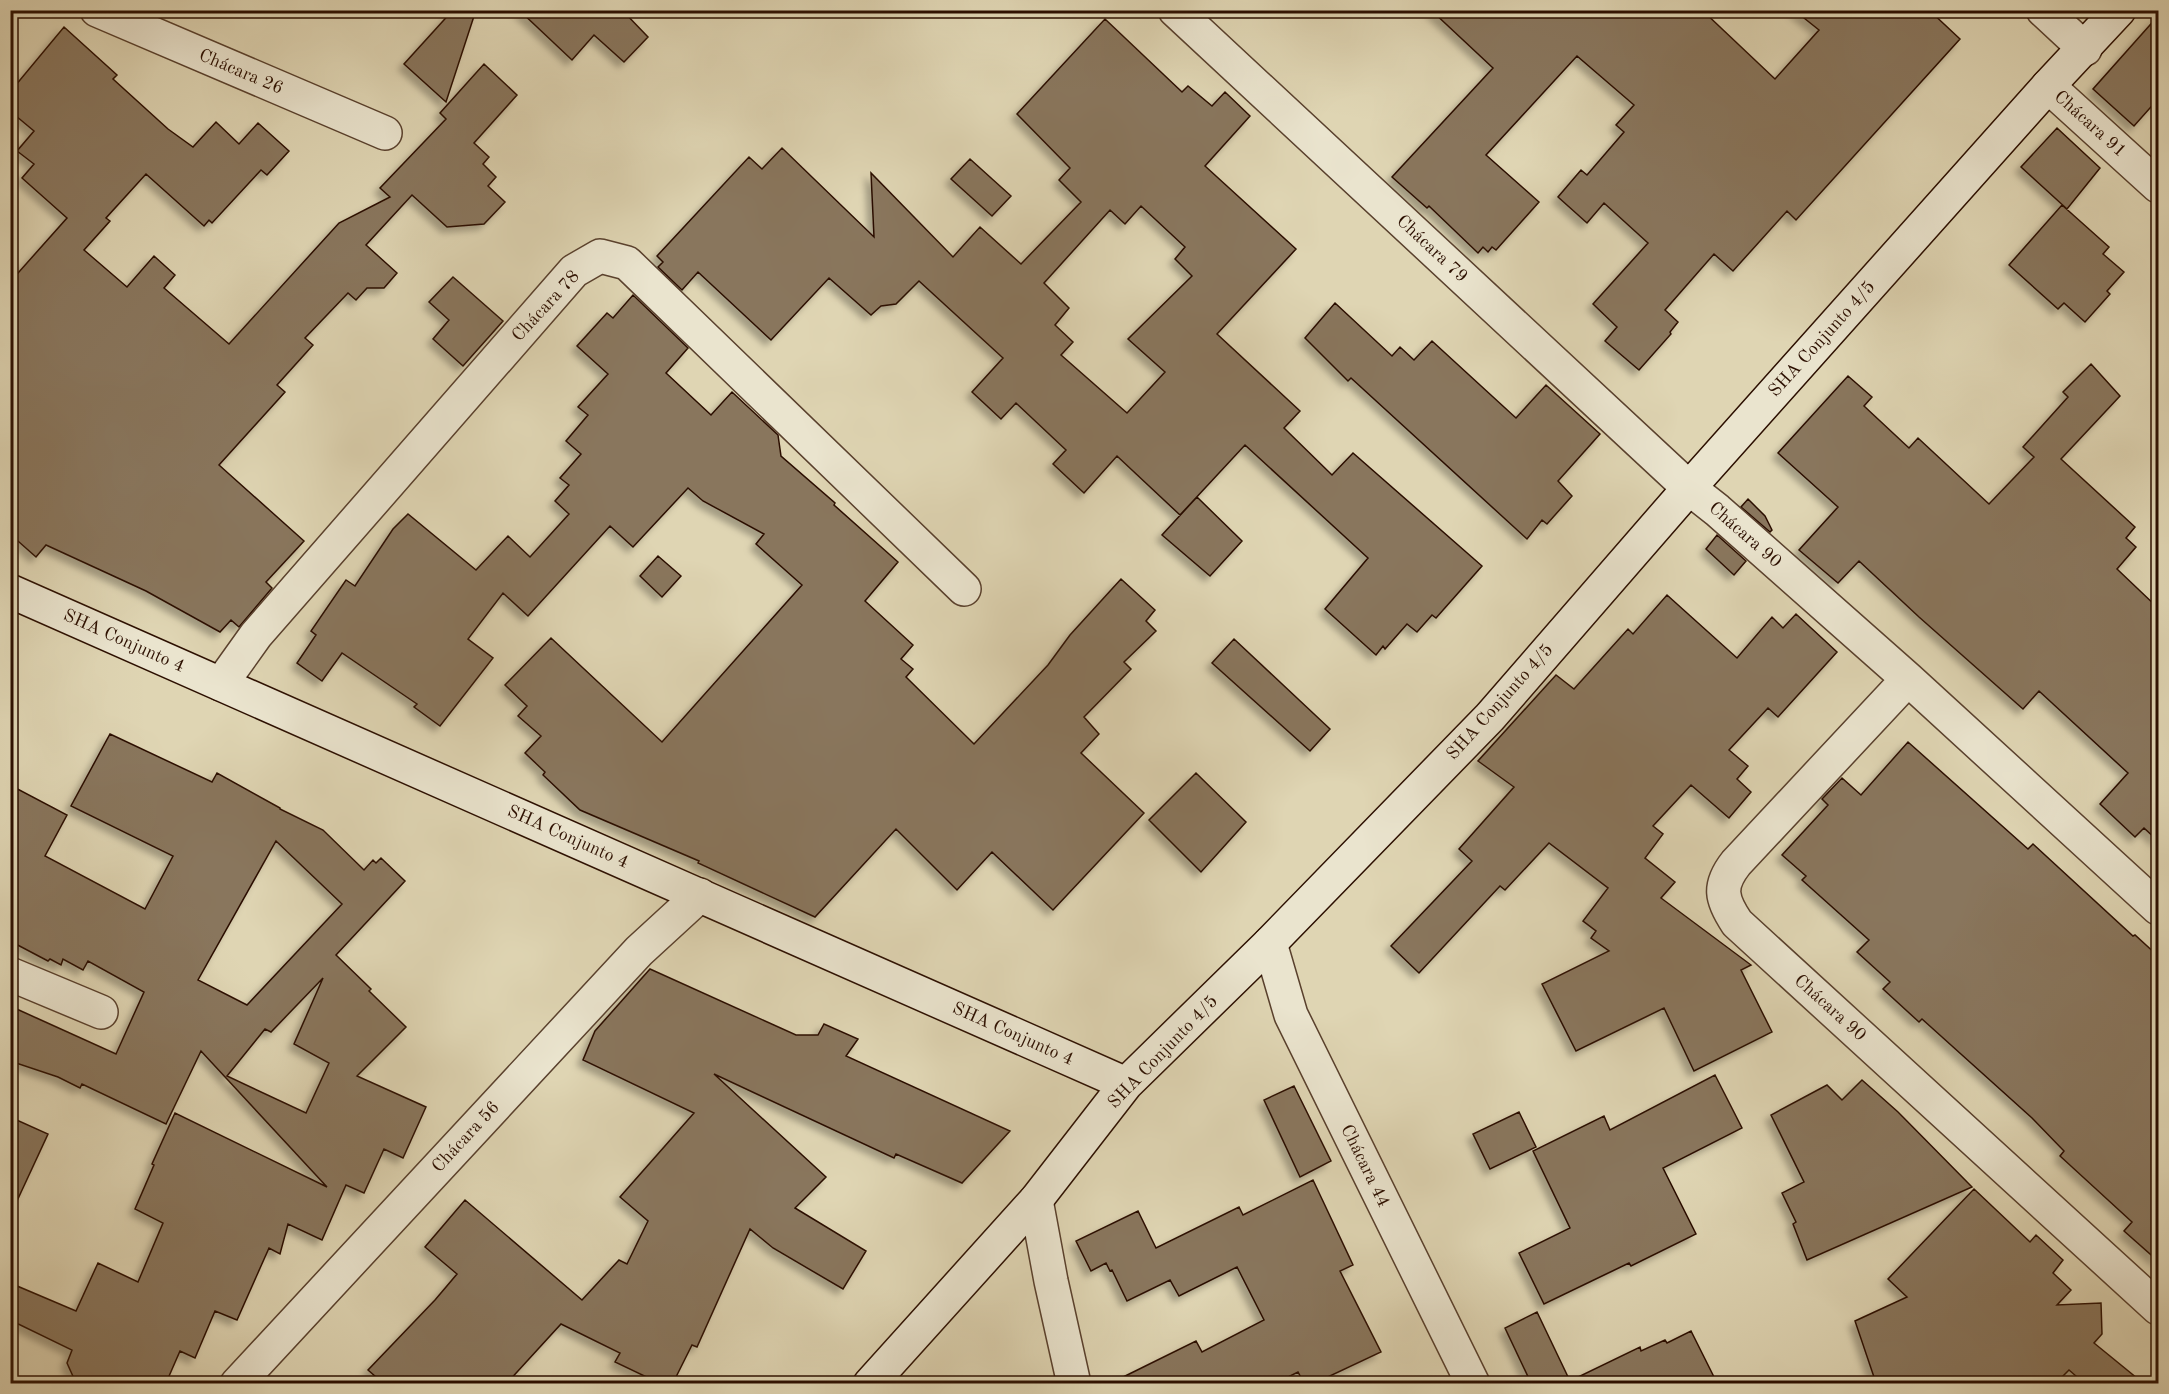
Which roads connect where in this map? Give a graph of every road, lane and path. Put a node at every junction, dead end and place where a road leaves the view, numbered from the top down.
1 (97, 10) edge
2 (1175, 10) edge
3 (2043, 10) edge
4 (2119, 10) edge
5 (2085, 49) junction
6 (2048, 86) junction
7 (385, 133) dead end
8 (2158, 186) edge
9 (1689, 488) junction
10 (964, 589) dead end
11 (10, 591) edge
12 (1908, 679) junction
13 (221, 684) junction
14 (700, 895) junction
15 (2158, 908) edge
16 (1270, 944) junction
17 (10, 974) edge
18 (101, 1012) dead end
19 (1126, 1084) junction
20 (1036, 1200) junction
21 (2158, 1308) edge
22 (237, 1383) edge
23 (870, 1383) edge
24 (1074, 1383) edge
25 (1473, 1383) edge

1 - 7 street, Chácara 26
2 - 9 street, Chácara 79
3 - 5 street
4 - 5 street, SHA Conjunto 4/5
5 - 6 street, SHA Conjunto 4/5
6 - 8 street, Chácara 91
6 - 9 street, SHA Conjunto 4/5
9 - 12 street, Chácara 90
9 - 16 street, SHA Conjunto 4/5
10 - 13 street, Chácara 78
11 - 13 street, SHA Conjunto 4
12 - 15 street, Chácara 90
12 - 21 street, Chácara 90
13 - 14 street, SHA Conjunto 4
14 - 19 street, SHA Conjunto 4
14 - 22 street, Chácara 56
16 - 19 street, SHA Conjunto 4/5
16 - 25 street, Chácara 44
17 - 18 street
19 - 20 street, SHA Conjunto 4/5
20 - 23 street, SHA Conjunto 4/5
20 - 24 street

